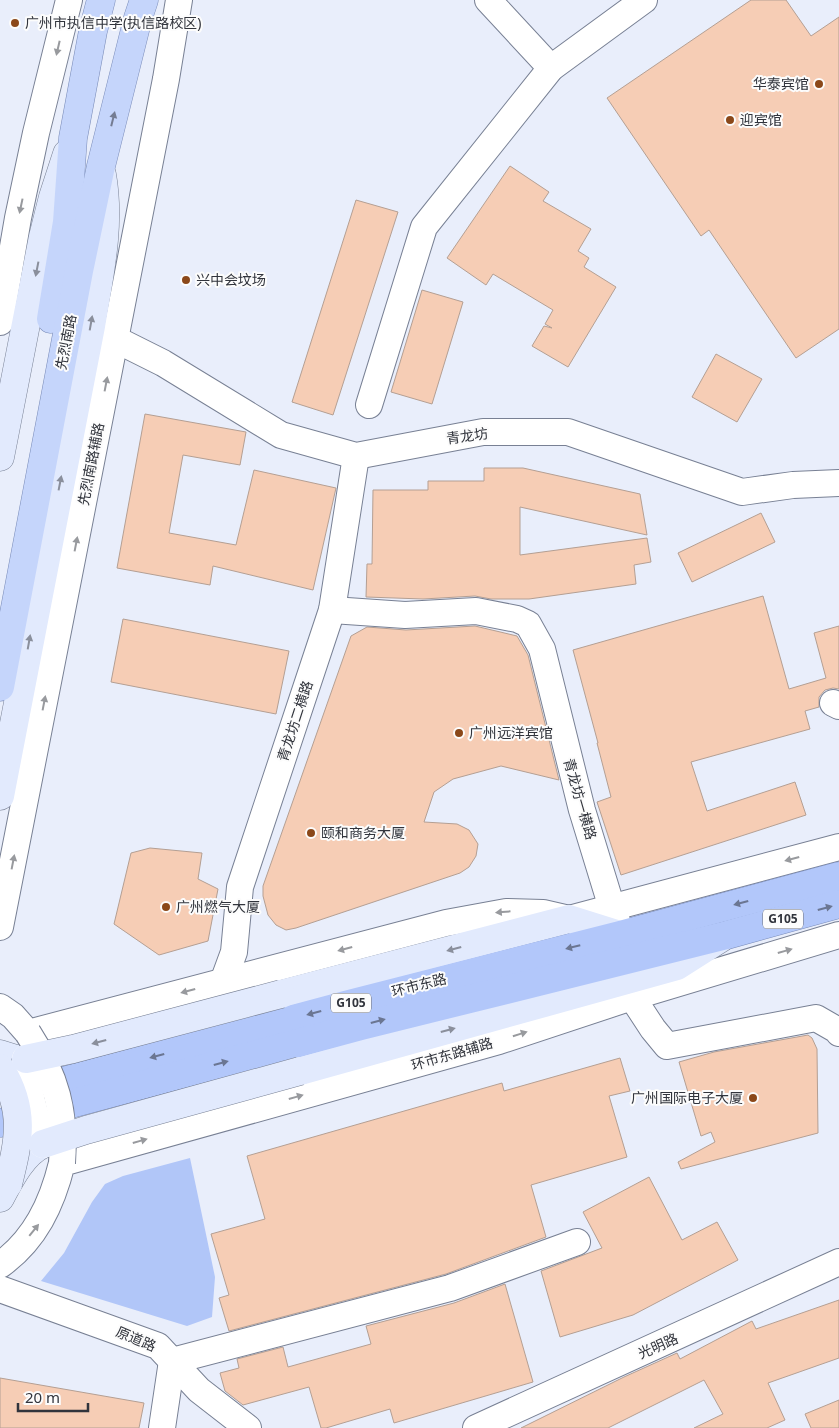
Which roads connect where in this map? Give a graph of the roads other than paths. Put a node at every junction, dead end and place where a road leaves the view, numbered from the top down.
1 (69, 0) edge
2 (100, 0) edge
3 (120, 0) edge
4 (144, 0) edge
5 (179, 0) edge
6 (488, 0) edge
7 (644, 0) edge
8 (552, 68) junction
9 (72, 138) junction
10 (101, 166) junction
11 (67, 222) junction
12 (0, 322) edge
13 (115, 339) junction
14 (369, 405) dead end
15 (40, 428) junction
16 (356, 456) junction
17 (0, 457) edge
18 (839, 483) edge
19 (0, 594) edge
20 (332, 610) junction
21 (0, 687) edge
22 (0, 796) edge
23 (839, 847) edge
24 (839, 876) edge
25 (839, 904) edge
26 (612, 908) junction
27 (569, 919) junction
28 (0, 927) edge
29 (727, 934) junction
30 (620, 935) junction
31 (839, 936) edge
32 (738, 964) junction
33 (607, 965) junction
34 (677, 966) junction
35 (223, 982) junction
36 (632, 997) junction
37 (0, 1007) edge
38 (839, 1032) edge
39 (27, 1046) junction
40 (0, 1054) edge
41 (0, 1068) edge
42 (0, 1098) edge
43 (0, 1123) edge
44 (44, 1144) junction
45 (62, 1163) junction
46 (4, 1191) edge
47 (577, 1242) dead end
48 (839, 1262) edge
49 (0, 1265) edge
50 (0, 1289) edge
51 (172, 1362) junction
52 (162, 1428) edge
53 (248, 1428) edge
54 (476, 1428) edge

1 -> 12 street
2 - 9 main road, 先烈南路
3 - 11 main road, 先烈南路
10 -> 4 main road, 先烈南路
5 - 13 street, 先烈南路辅路
6 - 8 street
7 - 8 street
8 - 14 street
9 - 11 main road, 先烈南路
9 -> 17 main road
10 - 15 main road, 先烈南路
22 -> 10 main road
11 - 15 main road, 先烈南路
13 - 16 street, 青龙坊
28 -> 13 street, 先烈南路辅路
15 - 19 main road, 先烈南路
15 - 21 main road, 先烈南路
16 - 18 street, 青龙坊
16 - 20 street, 青龙坊二横路
20 - 26 street, 青龙坊一横路
20 - 35 street, 青龙坊二横路
23 -> 26 street
24 -> 30 highway, 环市东路 / G105
29 -> 25 highway, 环市东路 / G105
26 - 27 street
26 - 30 street, 青龙坊一横路
27 - 30 main road
27 -> 35 street
27 -> 39 main road, bridge
29 - 33 highway, 环市东路 / G105
29 - 34 main road
30 -> 42 highway, 环市东路 / G105
32 -> 31 street, 环市东路辅路
32 - 34 street
32 - 36 street, 环市东路辅路
33 - 34 street
43 -> 33 highway, 环市东路 / G105
34 - 36 street
44 -> 34 main road, bridge
35 -> 39 street
36 - 38 street
45 -> 36 street, 环市东路辅路
37 - 39 street
39 - 40 main road
39 - 44 street, bridge
39 - 45 street, bridge
41 - 46 main road, bridge
44 - 46 main road, bridge
49 -> 45 street
47 - 51 street
48 - 54 street, 光明路
50 - 51 street, 原道路
51 - 52 street
51 - 53 street, 原道路

